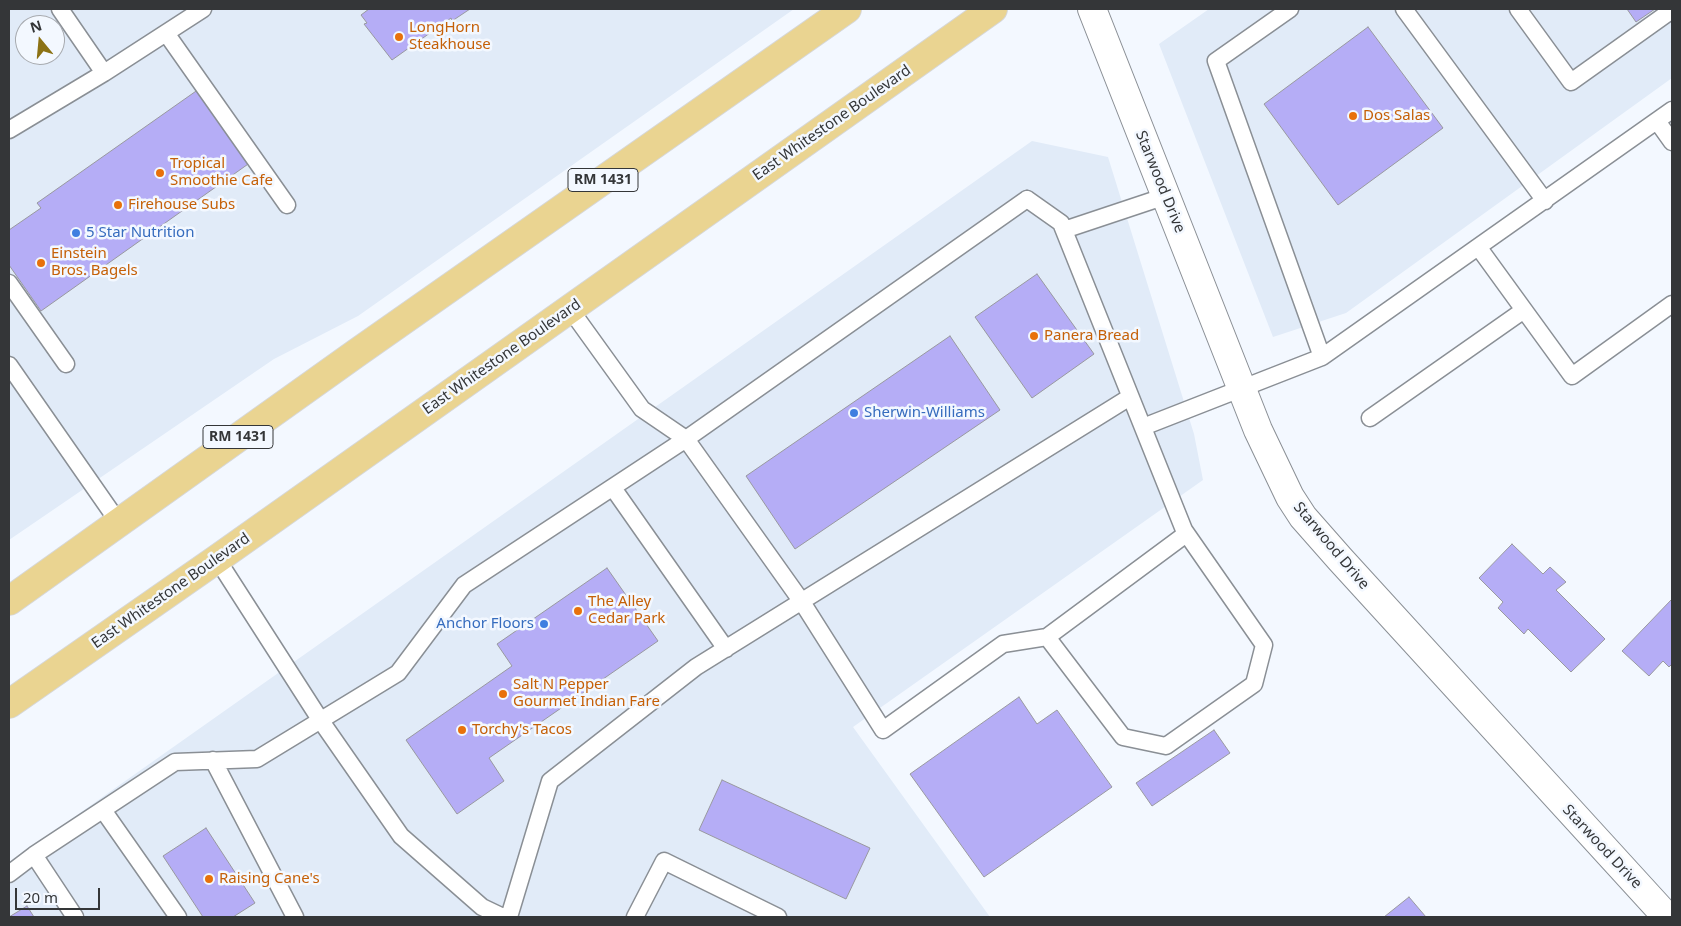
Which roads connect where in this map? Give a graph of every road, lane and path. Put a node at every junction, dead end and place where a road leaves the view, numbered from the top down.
1 (60, 9) edge
2 (203, 9) edge
3 (847, 9) edge
4 (993, 9) edge
5 (1092, 9) edge
6 (1290, 9) edge
7 (1404, 9) edge
8 (1518, 9) edge
9 (1672, 10) edge
10 (166, 33) junction
11 (104, 73) junction
12 (1672, 110) edge
13 (1657, 121) junction
14 (9, 130) edge
15 (1672, 142) edge
16 (1166, 196) junction
17 (1545, 201) junction
18 (287, 205) dead end
19 (1064, 230) junction
20 (1479, 248) junction
21 (9, 283) edge
22 (1672, 304) edge
23 (570, 309) junction
24 (1524, 310) junction
25 (1322, 357) junction
26 (66, 364) dead end
27 (9, 365) edge
28 (1243, 389) junction
29 (1130, 397) junction
30 (1370, 418) dead end
31 (1143, 427) junction
32 (686, 439) junction
33 (613, 488) junction
34 (119, 523) junction
35 (1186, 534) junction
36 (218, 559) junction
37 (9, 600) edge
38 (802, 602) junction
39 (1048, 638) junction
40 (726, 649) junction
41 (9, 704) edge
42 (321, 721) junction
43 (213, 760) junction
44 (103, 810) junction
45 (34, 855) junction
46 (9, 874) edge
47 (75, 917) edge
48 (178, 917) edge
49 (295, 917) edge
50 (503, 917) edge
51 (510, 917) edge
52 (635, 917) edge
53 (778, 917) edge
54 (1667, 917) edge

1 - 11 lane
2 - 10 lane
3 - 34 main road, RM 1431
4 - 23 main road, East Whitestone Boulevard
5 - 16 street, Starwood Drive
6 - 25 lane
7 - 17 lane
8 - 9 lane
10 - 11 lane
10 - 18 lane
11 - 14 lane
12 - 13 lane
13 - 15 lane
13 - 17 lane
16 - 19 lane
16 - 28 street, Starwood Drive
17 - 20 lane
19 - 29 lane
19 - 32 lane
20 - 24 lane
20 - 25 lane
21 - 26 lane
22 - 24 lane
23 - 32 lane
23 - 36 main road, East Whitestone Boulevard
24 - 30 lane
25 - 28 lane
27 - 34 lane
28 - 31 lane
28 - 54 street, Starwood Drive
29 - 31 lane
29 - 38 lane
31 - 35 lane
32 - 33 lane
32 - 38 lane
33 - 40 lane
33 - 42 lane
34 - 37 main road, RM 1431
35 - 39 lane
35 - 39 lane
36 - 41 main road, East Whitestone Boulevard
36 - 42 lane
38 - 39 lane
38 - 40 lane
40 - 51 lane
42 - 43 lane
42 - 50 lane
43 - 44 lane
43 - 49 lane
44 - 45 lane
44 - 48 lane
45 - 46 lane
45 - 47 lane
52 - 53 lane

